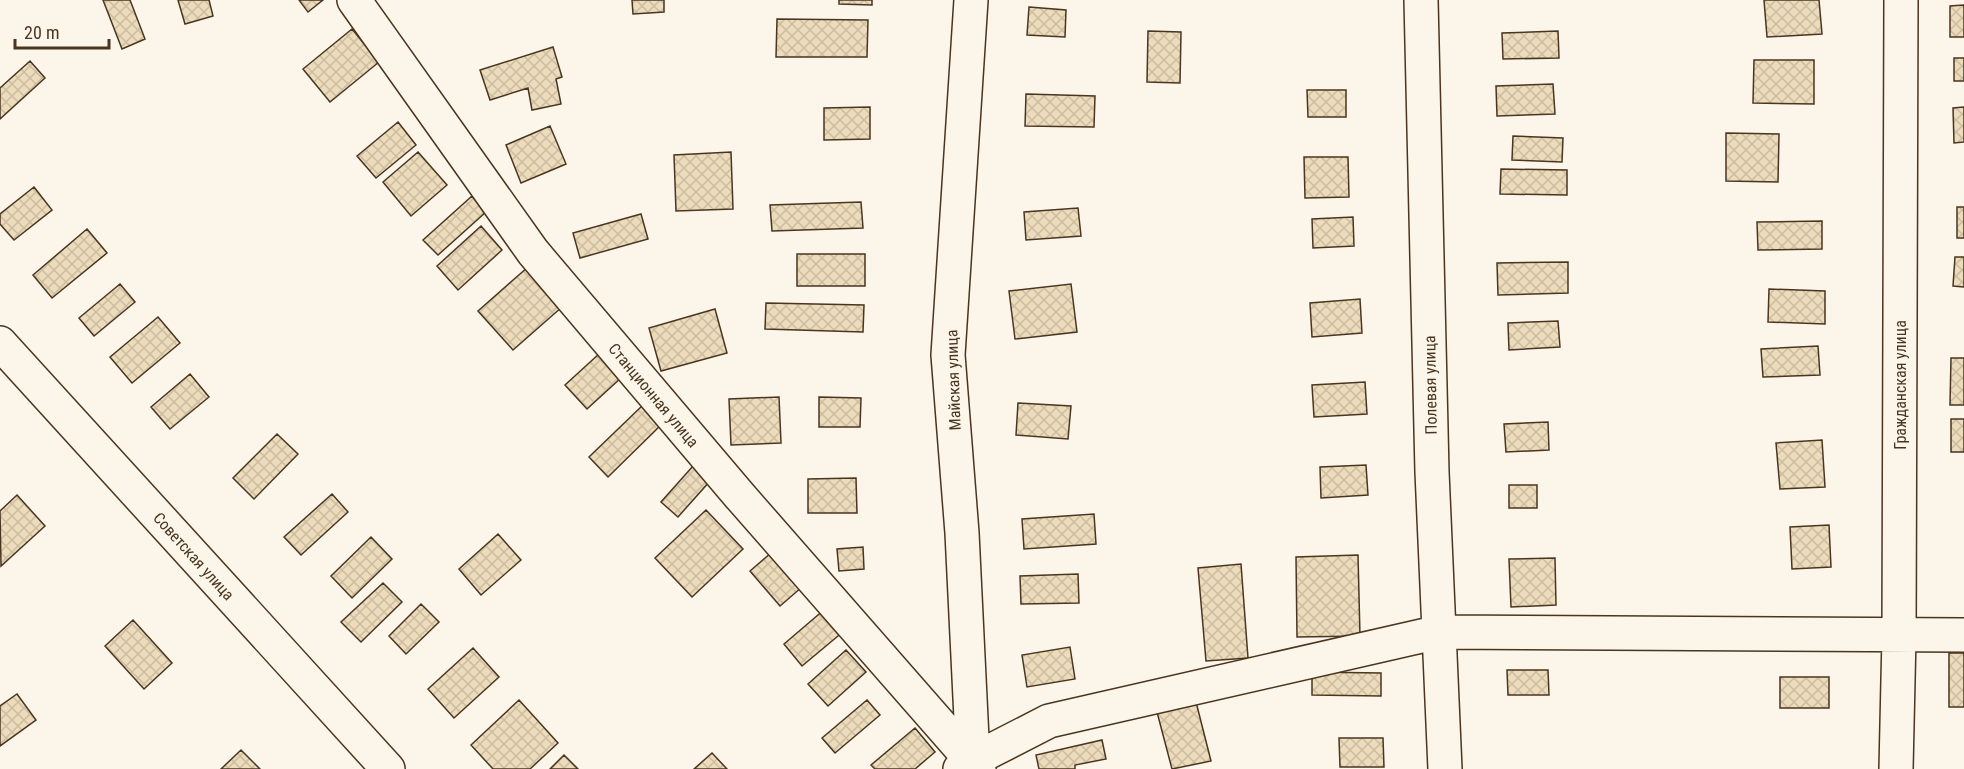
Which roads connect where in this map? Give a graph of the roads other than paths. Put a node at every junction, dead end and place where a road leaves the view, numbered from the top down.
1 (354, 0) edge
2 (971, 0) edge
3 (1421, 0) edge
4 (1901, 0) edge
5 (0, 343) edge
6 (1439, 632) junction
7 (1964, 635) edge
8 (1899, 636) junction
9 (971, 766) edge
10 (388, 769) edge
11 (1445, 769) edge
12 (1896, 769) edge

1 - 9 street, Станционная улица
2 - 9 street, Майская улица
3 - 6 street, Полевая улица
4 - 8 street, Гражданская улица
5 - 10 street, Советская улица
6 - 8 street
6 - 9 street
6 - 11 street, Полевая улица
7 - 8 street
8 - 12 street, Гражданская улица

